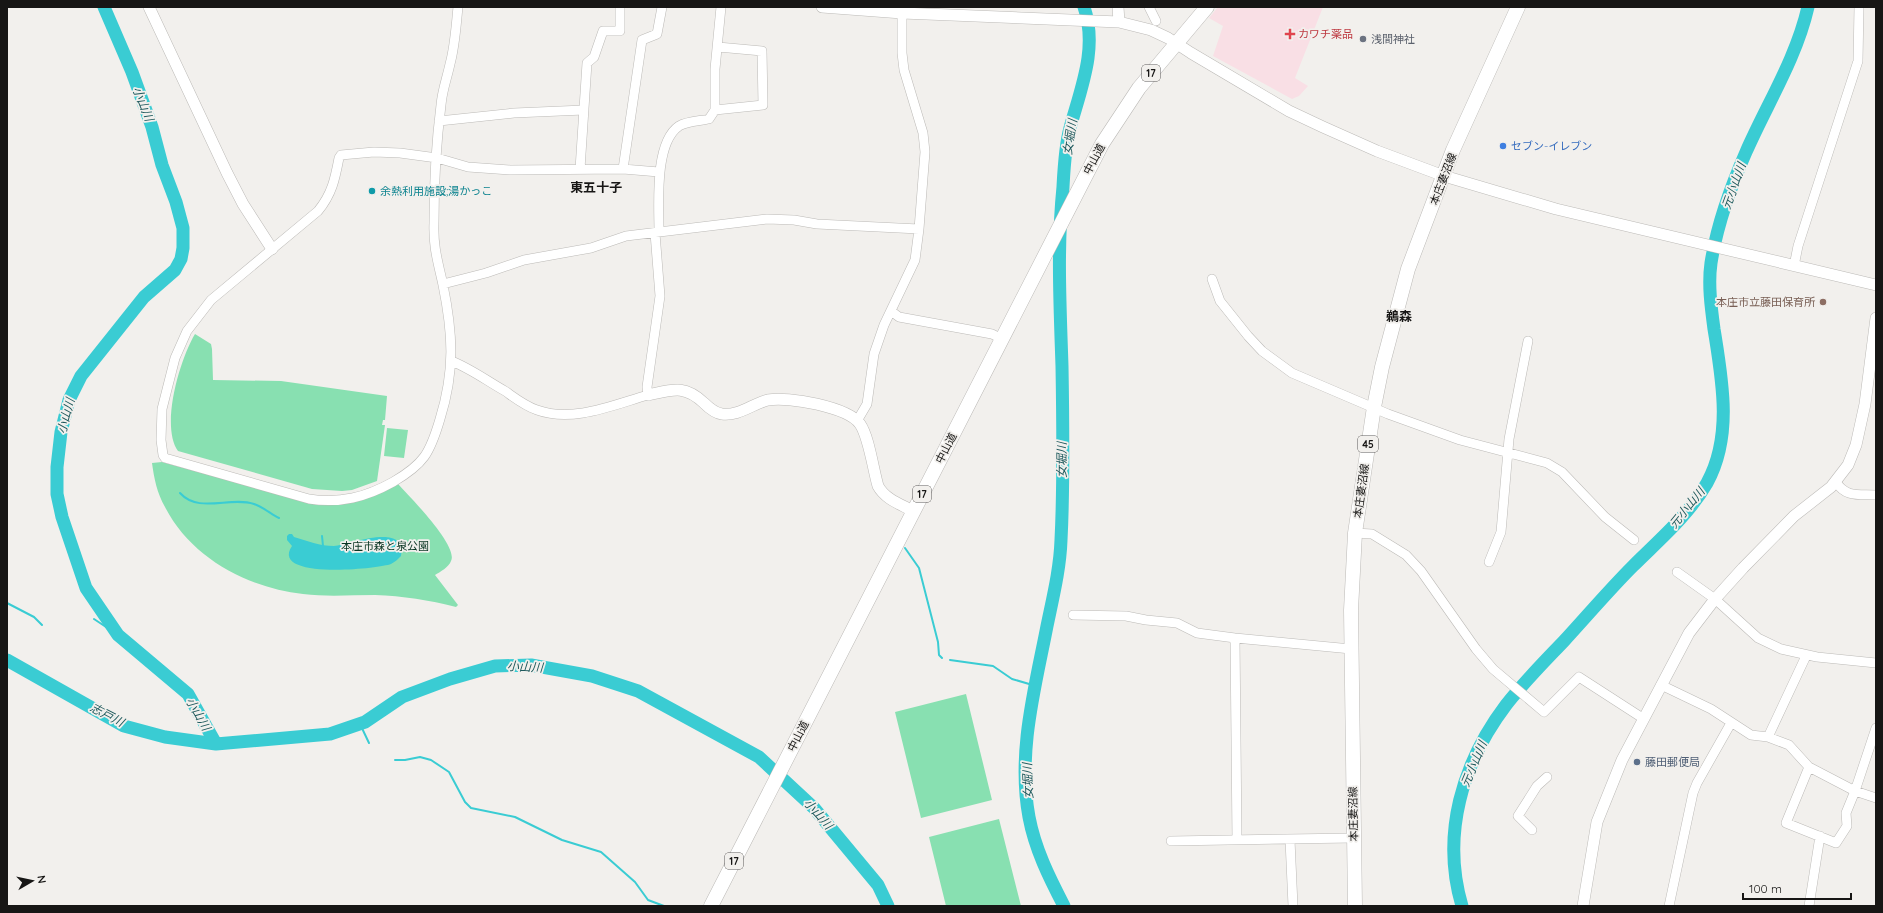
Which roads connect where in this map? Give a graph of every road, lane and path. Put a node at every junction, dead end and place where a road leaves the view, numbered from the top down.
1 (149, 7) edge
2 (458, 7) edge
3 (620, 7) edge
4 (662, 7) edge
5 (721, 7) edge
6 (822, 7) edge
7 (1118, 7) edge
8 (1149, 7) edge
9 (1207, 7) edge
10 (1518, 7) edge
11 (1859, 7) edge
12 (902, 13) junction
13 (1156, 21) dead end
14 (1119, 22) junction
15 (1176, 44) junction
16 (718, 47) junction
17 (584, 110) junction
18 (715, 110) junction
19 (439, 122) junction
20 (437, 158) junction
21 (580, 169) junction
22 (623, 169) junction
23 (660, 172) junction
24 (1444, 176) junction
25 (919, 229) junction
26 (657, 232) junction
27 (272, 249) junction
28 (1794, 266) junction
29 (1212, 279) dead end
30 (442, 284) junction
31 (1876, 285) edge
32 (891, 311) junction
33 (1876, 318) edge
34 (1002, 338) junction
35 (1528, 341) dead end
36 (451, 361) junction
37 (648, 395) junction
38 (1374, 407) junction
39 (857, 421) junction
40 (1508, 452) junction
41 (1836, 482) junction
42 (1876, 495) edge
43 (913, 511) junction
44 (1355, 533) junction
45 (1634, 540) dead end
46 (1489, 562) dead end
47 (1678, 572) dead end
48 (1715, 599) junction
49 (1073, 615) dead end
50 (1235, 638) junction
51 (1351, 649) junction
52 (1806, 656) junction
53 (1876, 663) edge
54 (1661, 685) junction
55 (1644, 719) junction
56 (1731, 723) junction
57 (1876, 728) edge
58 (1768, 737) junction
59 (1809, 767) junction
60 (1547, 777) dead end
61 (1855, 791) junction
62 (1876, 798) edge
63 (1532, 830) dead end
64 (1820, 836) junction
65 (1354, 838) junction
66 (1237, 840) junction
67 (1290, 840) junction
68 (1171, 841) dead end
69 (711, 906) edge
70 (1293, 906) edge
71 (1354, 906) edge
72 (1584, 906) edge
73 (1669, 906) edge
74 (1809, 906) edge

1 - 27 street
2 - 19 street
3 - 17 street
4 - 22 street
5 - 16 street
6 - 12 street
7 - 14 street
8 - 13 street
9 - 15 main road, 中山道 / 17
10 - 24 main road, 本庄妻沼線 / 45
11 - 28 street
12 - 14 street
12 - 25 street
14 - 15 street
15 - 24 street
15 - 34 main road, 中山道 / 17
16 - 18 street
16 - 18 street
17 - 19 street
17 - 21 street
18 - 23 street
19 - 20 street
20 - 21 street
20 - 27 street
20 - 30 street
21 - 22 street
22 - 23 street
23 - 26 street
24 - 28 street
24 - 38 main road, 本庄妻沼線 / 45
25 - 26 street
25 - 32 street
26 - 30 street
26 - 37 street
27 - 36 street
28 - 31 street
29 - 38 street
30 - 36 street
32 - 34 street
32 - 39 street
33 - 41 street
34 - 43 main road, 中山道 / 17
35 - 40 street
36 - 37 street
37 - 39 street
38 - 40 street
38 - 44 main road, 本庄妻沼線 / 45
39 - 43 street
40 - 45 street
40 - 46 street
41 - 42 street
41 - 48 street
43 - 69 main road, 中山道 / 17
44 - 51 main road, 本庄妻沼線 / 45
44 - 55 street
47 - 48 street
48 - 52 street
48 - 54 street
49 - 50 street
50 - 51 street
50 - 66 street
51 - 65 main road, 本庄妻沼線 / 45
52 - 53 street
52 - 58 street
54 - 55 street
54 - 56 street
55 - 72 street
56 - 58 street
56 - 73 street
57 - 61 street
58 - 59 street
59 - 61 street
59 - 64 street
60 - 63 street
61 - 62 street
61 - 64 street
64 - 74 street
65 - 67 street
65 - 71 main road, 本庄妻沼線 / 45
66 - 67 street
66 - 68 street
67 - 70 street

